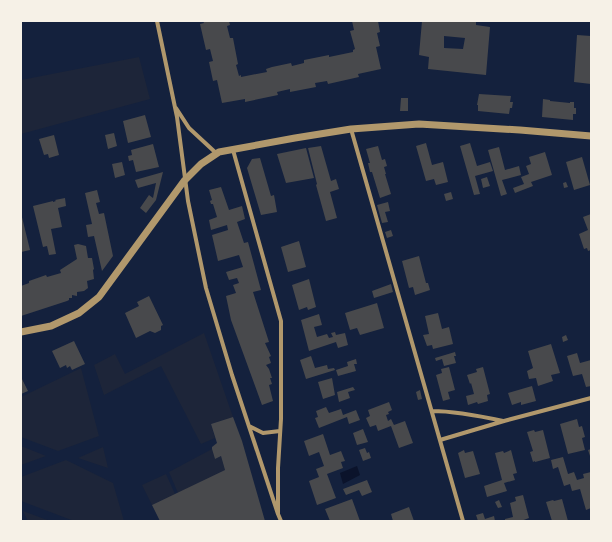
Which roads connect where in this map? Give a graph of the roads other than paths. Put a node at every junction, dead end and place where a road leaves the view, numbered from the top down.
1 (157, 21) edge
2 (175, 106) junction
3 (351, 129) junction
4 (591, 136) edge
5 (233, 150) junction
6 (216, 153) junction
7 (184, 181) junction
8 (21, 332) edge
9 (591, 398) edge
10 (432, 411) junction
11 (504, 421) junction
12 (249, 426) junction
13 (280, 431) junction
14 (440, 440) junction
15 (278, 514) junction
16 (281, 521) edge
17 (463, 521) edge

1 - 2 street
2 - 6 street
2 - 7 street
3 - 4 street
3 - 5 street
3 - 10 street
5 - 6 street
5 - 13 street
6 - 7 street
7 - 8 street
7 - 12 street
9 - 11 street
10 - 11 street
10 - 14 street
11 - 14 street
12 - 13 street
12 - 15 street
13 - 15 street
14 - 17 street
15 - 16 street

